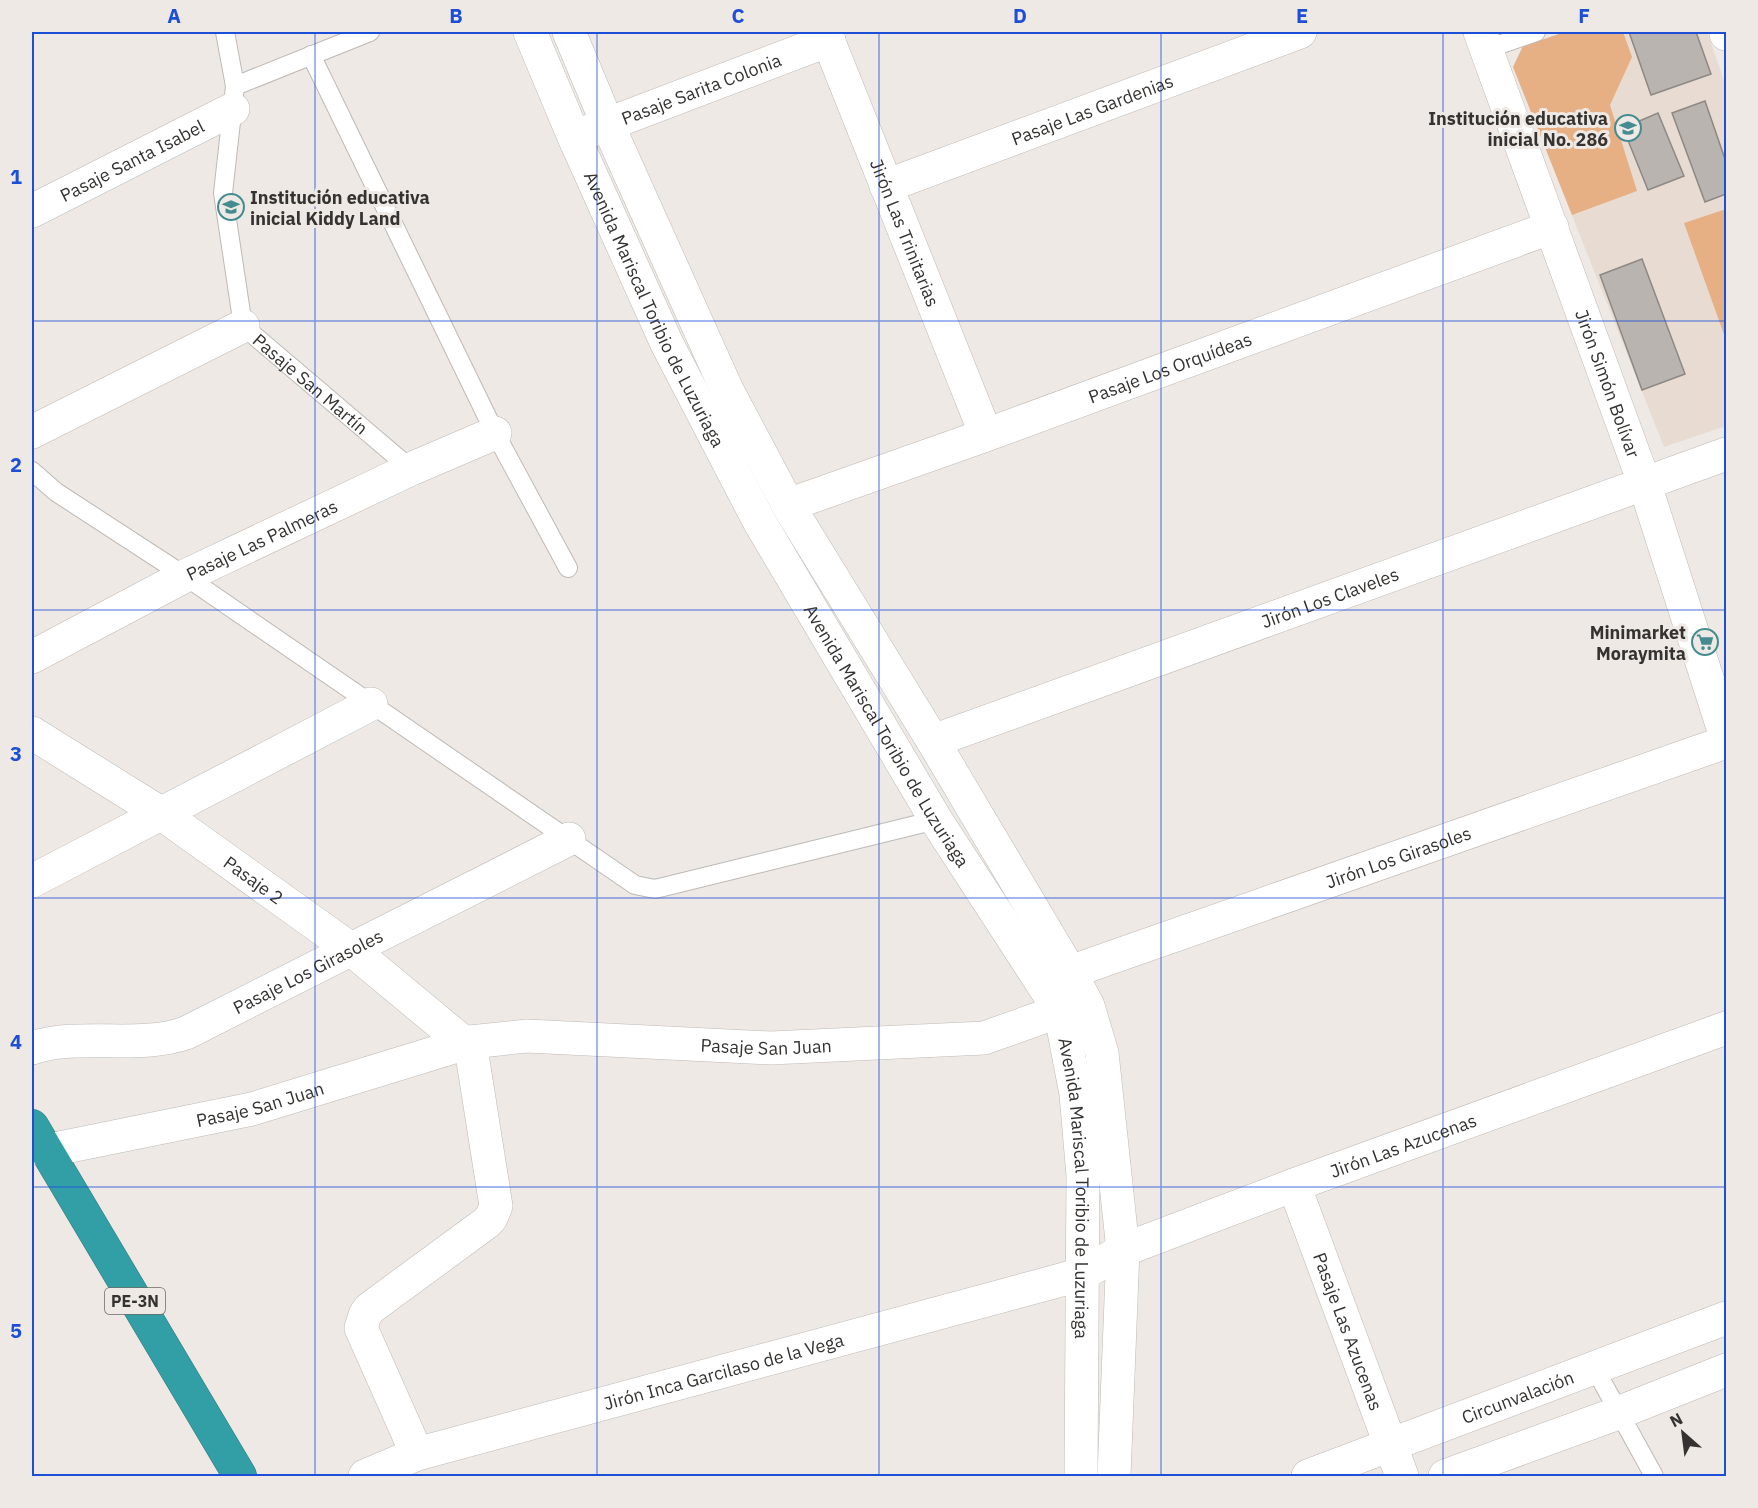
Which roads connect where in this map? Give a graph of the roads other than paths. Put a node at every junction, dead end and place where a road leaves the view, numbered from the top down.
1 (225, 32) edge
2 (370, 32) edge
3 (530, 32) edge
4 (569, 32) edge
5 (1300, 32) edge
6 (1536, 32) edge
7 (827, 36) edge
8 (1484, 40) edge
9 (311, 55) junction
10 (234, 97) junction
11 (607, 123) junction
12 (573, 137) junction
13 (886, 186) junction
14 (32, 211) edge
15 (1552, 227) junction
16 (243, 326) junction
17 (32, 432) edge
18 (495, 433) junction
19 (986, 435) junction
20 (1726, 454) edge
21 (411, 469) junction
22 (32, 471) edge
23 (1645, 484) junction
24 (788, 505) junction
25 (568, 568) dead end
26 (185, 576) junction
27 (32, 657) edge
28 (371, 704) junction
29 (32, 733) edge
30 (1726, 737) edge
31 (933, 741) junction
32 (1726, 742) edge
33 (162, 814) junction
34 (936, 820) junction
35 (569, 839) junction
36 (32, 881) edge
37 (352, 950) junction
38 (1070, 972) junction
39 (1060, 1011) junction
40 (1726, 1028) edge
41 (467, 1042) junction
42 (32, 1048) edge
43 (36, 1137) edge
44 (1294, 1185) junction
45 (1123, 1250) junction
46 (1083, 1274) junction
47 (1726, 1317) edge
48 (1594, 1367) junction
49 (1726, 1370) edge
50 (1619, 1412) junction
51 (1390, 1446) junction
52 (417, 1454) junction
53 (240, 1476) edge
54 (365, 1476) edge
55 (1081, 1476) edge
56 (1114, 1476) edge
57 (1308, 1476) edge
58 (1402, 1476) edge
59 (1445, 1476) edge
60 (1654, 1476) edge

1 - 10 lane, Pasaje San Martín
2 - 9 lane
3 - 12 street, Avenida Mariscal Toribio de Luzuriaga
4 - 11 street, Avenida Mariscal Toribio de Luzuriaga
5 - 13 street, Pasaje Las Gardenias
6 - 8 lane
7 - 11 street, Pasaje Sarita Colonia
7 - 13 street, Jirón Las Trinitarias
8 - 15 street, Jirón Simón Bolívar
9 - 10 lane
9 - 18 lane
10 - 14 street, Pasaje Santa Isabel
10 - 16 lane, Pasaje San Martín
11 - 12 street, Pasaje Sarita Colonia
11 - 24 street, Avenida Mariscal Toribio de Luzuriaga
12 - 34 street, Avenida Mariscal Toribio de Luzuriaga
13 - 19 street, Jirón Las Trinitarias
15 - 19 street, Pasaje Los Orquídeas
15 - 23 street, Jirón Simón Bolívar
16 - 17 street
16 - 21 lane, Pasaje San Martín
18 - 21 street, Pasaje Las Palmeras
18 - 25 lane
19 - 24 street, Pasaje Los Orquídeas
20 - 23 street, Jirón Los Claveles
21 - 26 street, Pasaje Las Palmeras
22 - 26 lane
23 - 30 street, Jirón Simón Bolívar
23 - 31 street, Jirón Los Claveles
24 - 31 street, Avenida Mariscal Toribio de Luzuriaga
26 - 27 street, Pasaje Las Palmeras
26 - 28 lane
28 - 33 street
28 - 35 lane
29 - 33 street, Pasaje 2
31 - 38 street, Avenida Mariscal Toribio de Luzuriaga
32 - 38 street, Jirón Los Girasoles
33 - 36 street
33 - 37 street, Pasaje 2
34 - 35 lane
34 - 39 street, Avenida Mariscal Toribio de Luzuriaga
35 - 37 street, Pasaje Los Girasoles
37 - 41 street, Pasaje 2
37 - 42 street, Pasaje Los Girasoles
38 - 45 street, Avenida Mariscal Toribio de Luzuriaga
39 - 41 street, Pasaje San Juan
39 - 46 street, Avenida Mariscal Toribio de Luzuriaga
40 - 44 street, Jirón Las Azucenas
41 - 43 street, Pasaje San Juan
41 - 52 street
43 - 53 highway, PE-3N
44 - 45 street, Jirón Las Azucenas
44 - 51 street, Pasaje Las Azucenas
45 - 46 street, Jirón Las Azucenas
45 - 56 street, Avenida Mariscal Toribio de Luzuriaga
46 - 52 street, Jirón Inca Garcilaso de la Vega
46 - 55 street, Avenida Mariscal Toribio de Luzuriaga
47 - 48 street, Circunvalación
48 - 50 lane
48 - 51 street, Circunvalación
49 - 50 street
50 - 59 street
50 - 60 lane
51 - 57 street, Circunvalación
51 - 58 street, Pasaje Las Azucenas
52 - 54 street, Jirón Inca Garcilaso de la Vega

